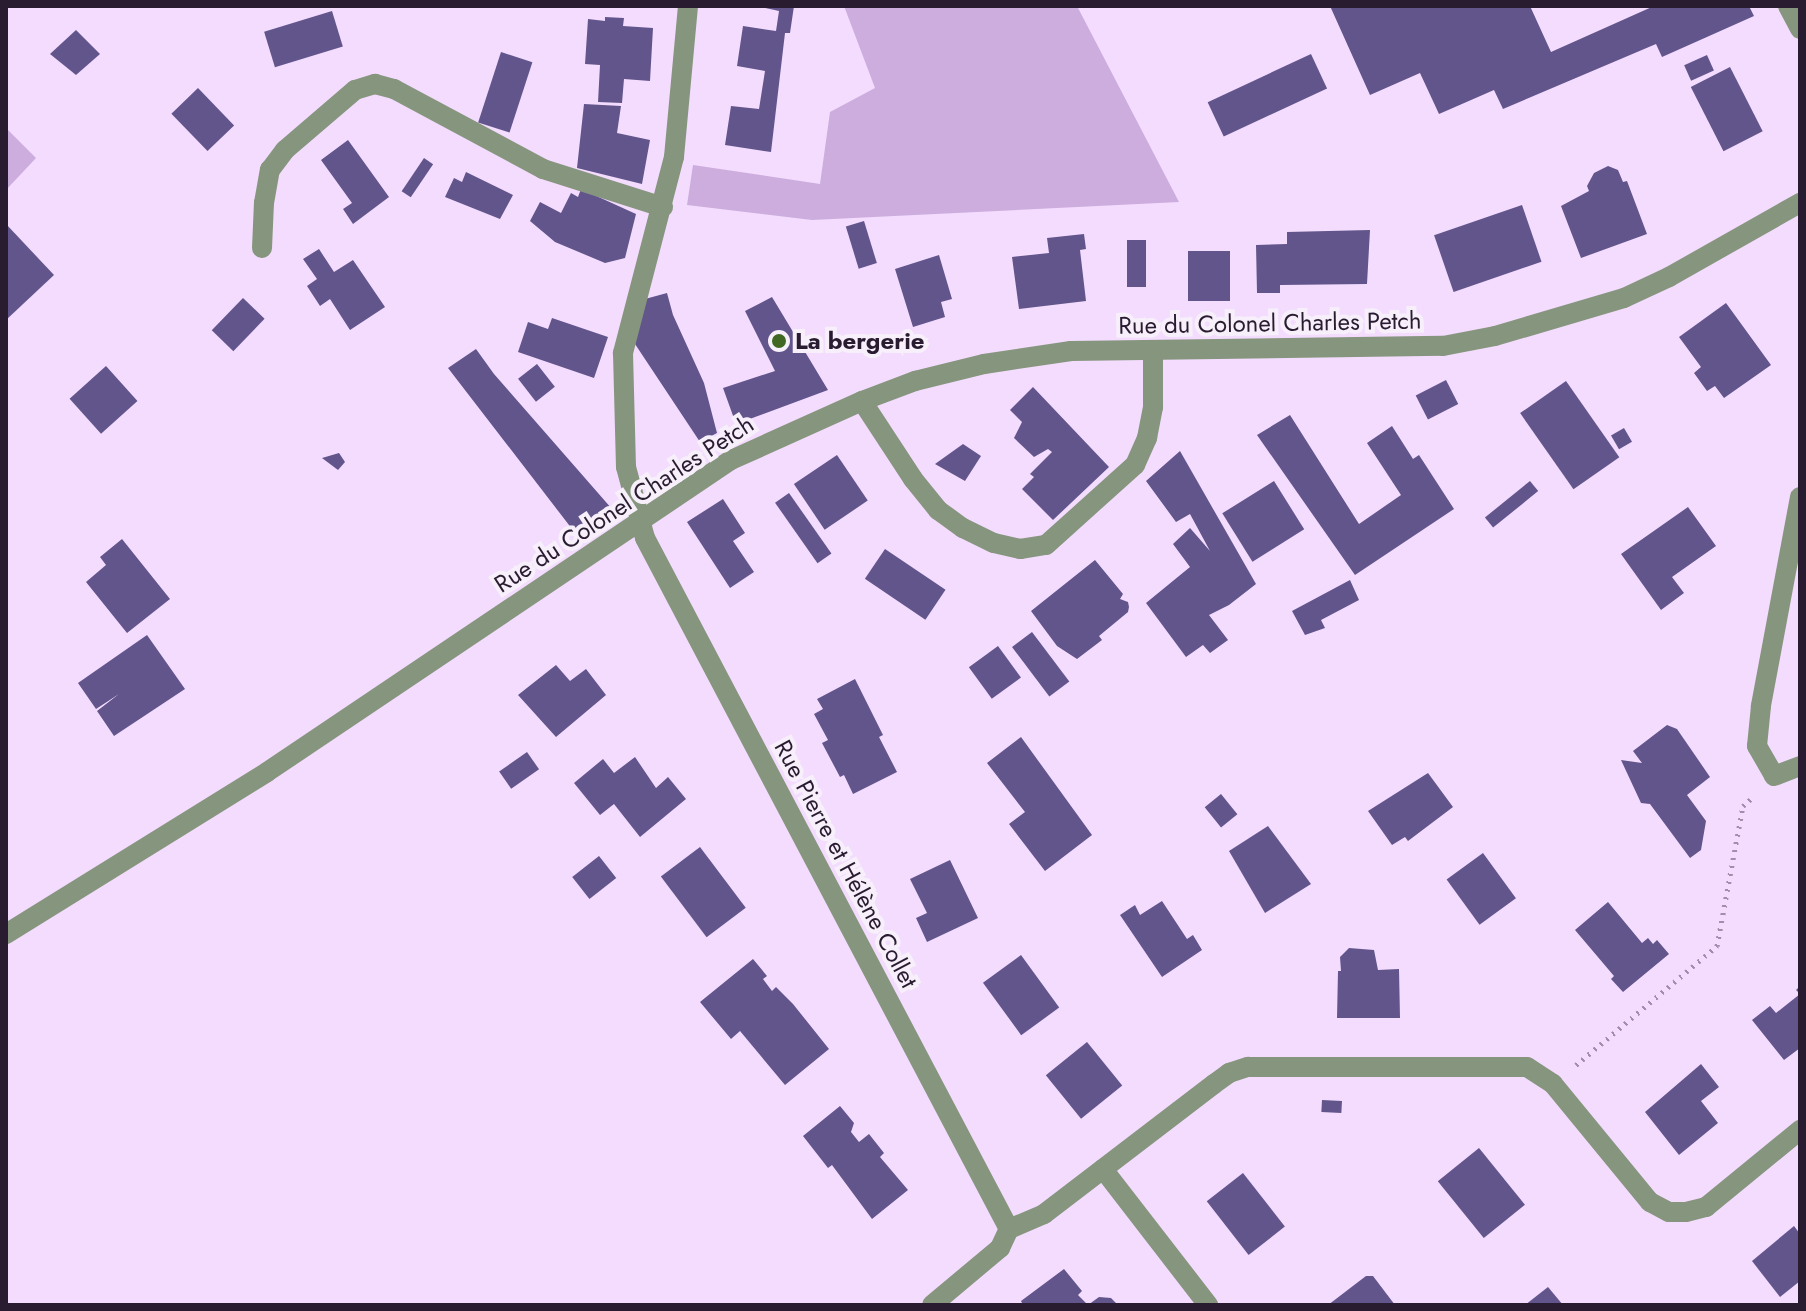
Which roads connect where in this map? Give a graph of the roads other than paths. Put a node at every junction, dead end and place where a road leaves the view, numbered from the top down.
1 (688, 6) edge
2 (1788, 6) edge
3 (1800, 29) edge
4 (1800, 203) edge
5 (663, 207) junction
6 (262, 248) dead end
7 (1153, 351) junction
8 (862, 401) junction
9 (1800, 497) edge
10 (642, 522) junction
11 (1800, 766) edge
12 (6, 934) edge
13 (1800, 1130) edge
14 (1103, 1169) junction
15 (1009, 1229) junction
16 (932, 1305) edge
17 (1208, 1305) edge

1 - 5 street, Rue Pierre et Hélène Collet
2 - 3 street
4 - 7 street, Rue du Colonel Charles Petch
5 - 6 street
5 - 10 street, Rue Pierre et Hélène Collet
7 - 8 street, Rue du Colonel Charles Petch
7 - 8 street
8 - 10 street, Rue du Colonel Charles Petch
9 - 11 street
10 - 12 street, Rue du Colonel Charles Petch
10 - 15 street, Rue Pierre et Hélène Collet
13 - 14 street
14 - 15 street
14 - 17 street
15 - 16 street

